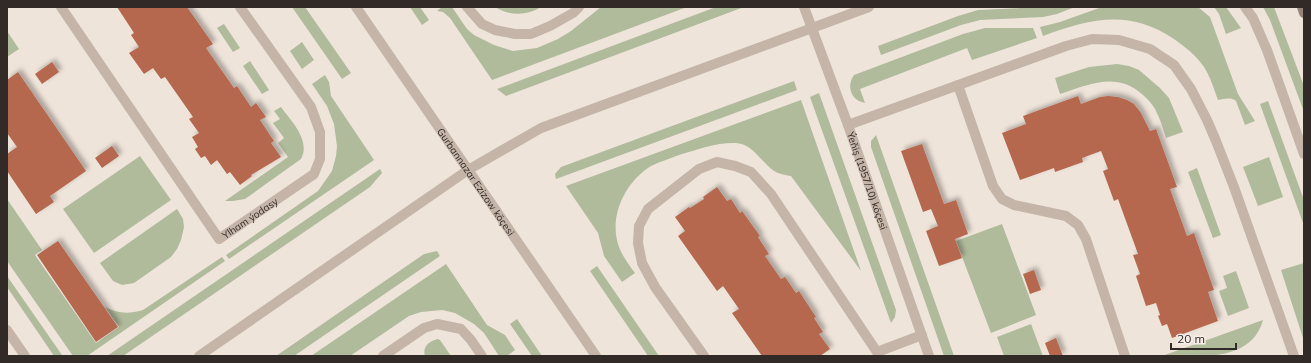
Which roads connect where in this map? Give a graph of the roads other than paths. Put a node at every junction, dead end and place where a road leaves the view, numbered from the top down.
1 (61, 7) edge
2 (240, 7) edge
3 (356, 7) edge
4 (467, 7) edge
5 (579, 7) edge
6 (804, 7) edge
7 (869, 7) edge
8 (1245, 7) edge
9 (1302, 7) edge
10 (1304, 13) edge
11 (812, 28) junction
12 (958, 85) junction
13 (848, 125) junction
14 (1304, 154) edge
15 (468, 170) junction
16 (7, 330) edge
17 (922, 335) junction
18 (874, 354) edge
19 (25, 356) edge
20 (199, 356) edge
21 (383, 356) edge
22 (482, 356) edge
23 (596, 356) edge
24 (704, 356) edge
25 (929, 356) edge
26 (1125, 356) edge
27 (1294, 356) edge

1 - 2 street, Ylham ýodasy
3 - 15 street, Gurbannazar Ezizow köçesi
4 - 5 street
6 - 11 street, Ýeňiş (1957/10) köçesi
7 - 11 street
8 - 14 street
9 - 10 main road
11 - 13 street, Ýeňiş (1957/10) köçesi
11 - 15 street
12 - 13 street
12 - 26 street
12 - 27 street
13 - 17 street, Ýeňiş (1957/10) köçesi
15 - 20 street
15 - 23 street, Gurbannazar Ezizow köçesi
16 - 19 street
17 - 18 street
17 - 25 street, Ýeňiş (1957/10) köçesi
18 - 24 street
21 - 22 street

